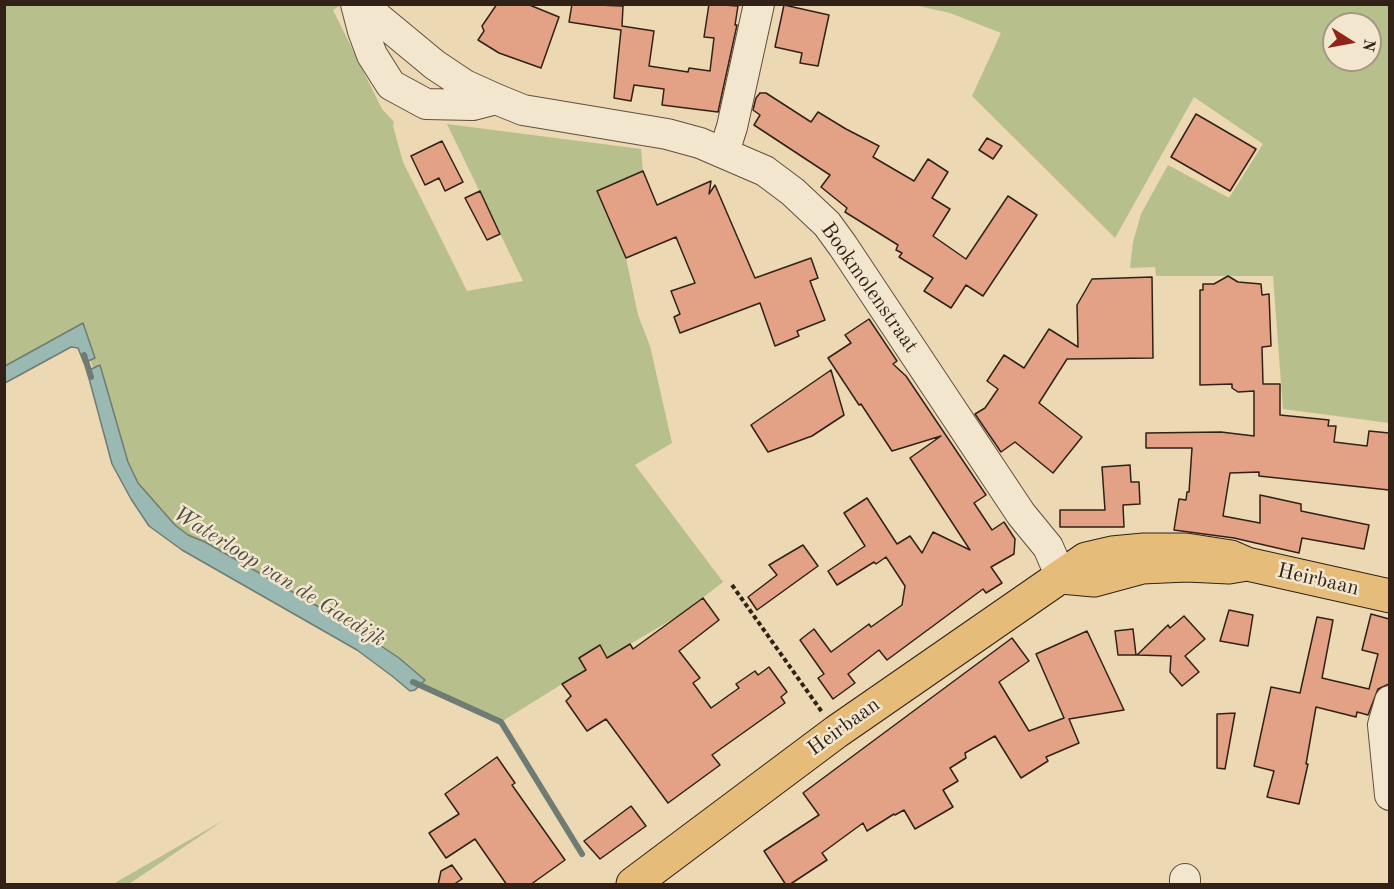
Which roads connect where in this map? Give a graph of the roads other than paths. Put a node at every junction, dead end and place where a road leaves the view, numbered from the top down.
1 (356, 4) edge
2 (368, 4) edge
3 (759, 4) edge
4 (496, 99) junction
5 (724, 152) junction
6 (1061, 577) junction
7 (1389, 596) edge
8 (1389, 701) edge
9 (1389, 795) edge
10 (633, 885) edge

1 - 4 street
2 - 4 street, Bookmolenstraat
3 - 5 street
4 - 5 street, Bookmolenstraat
5 - 6 street, Bookmolenstraat
6 - 7 main road, Heirbaan
6 - 10 main road, Heirbaan
8 - 9 street

